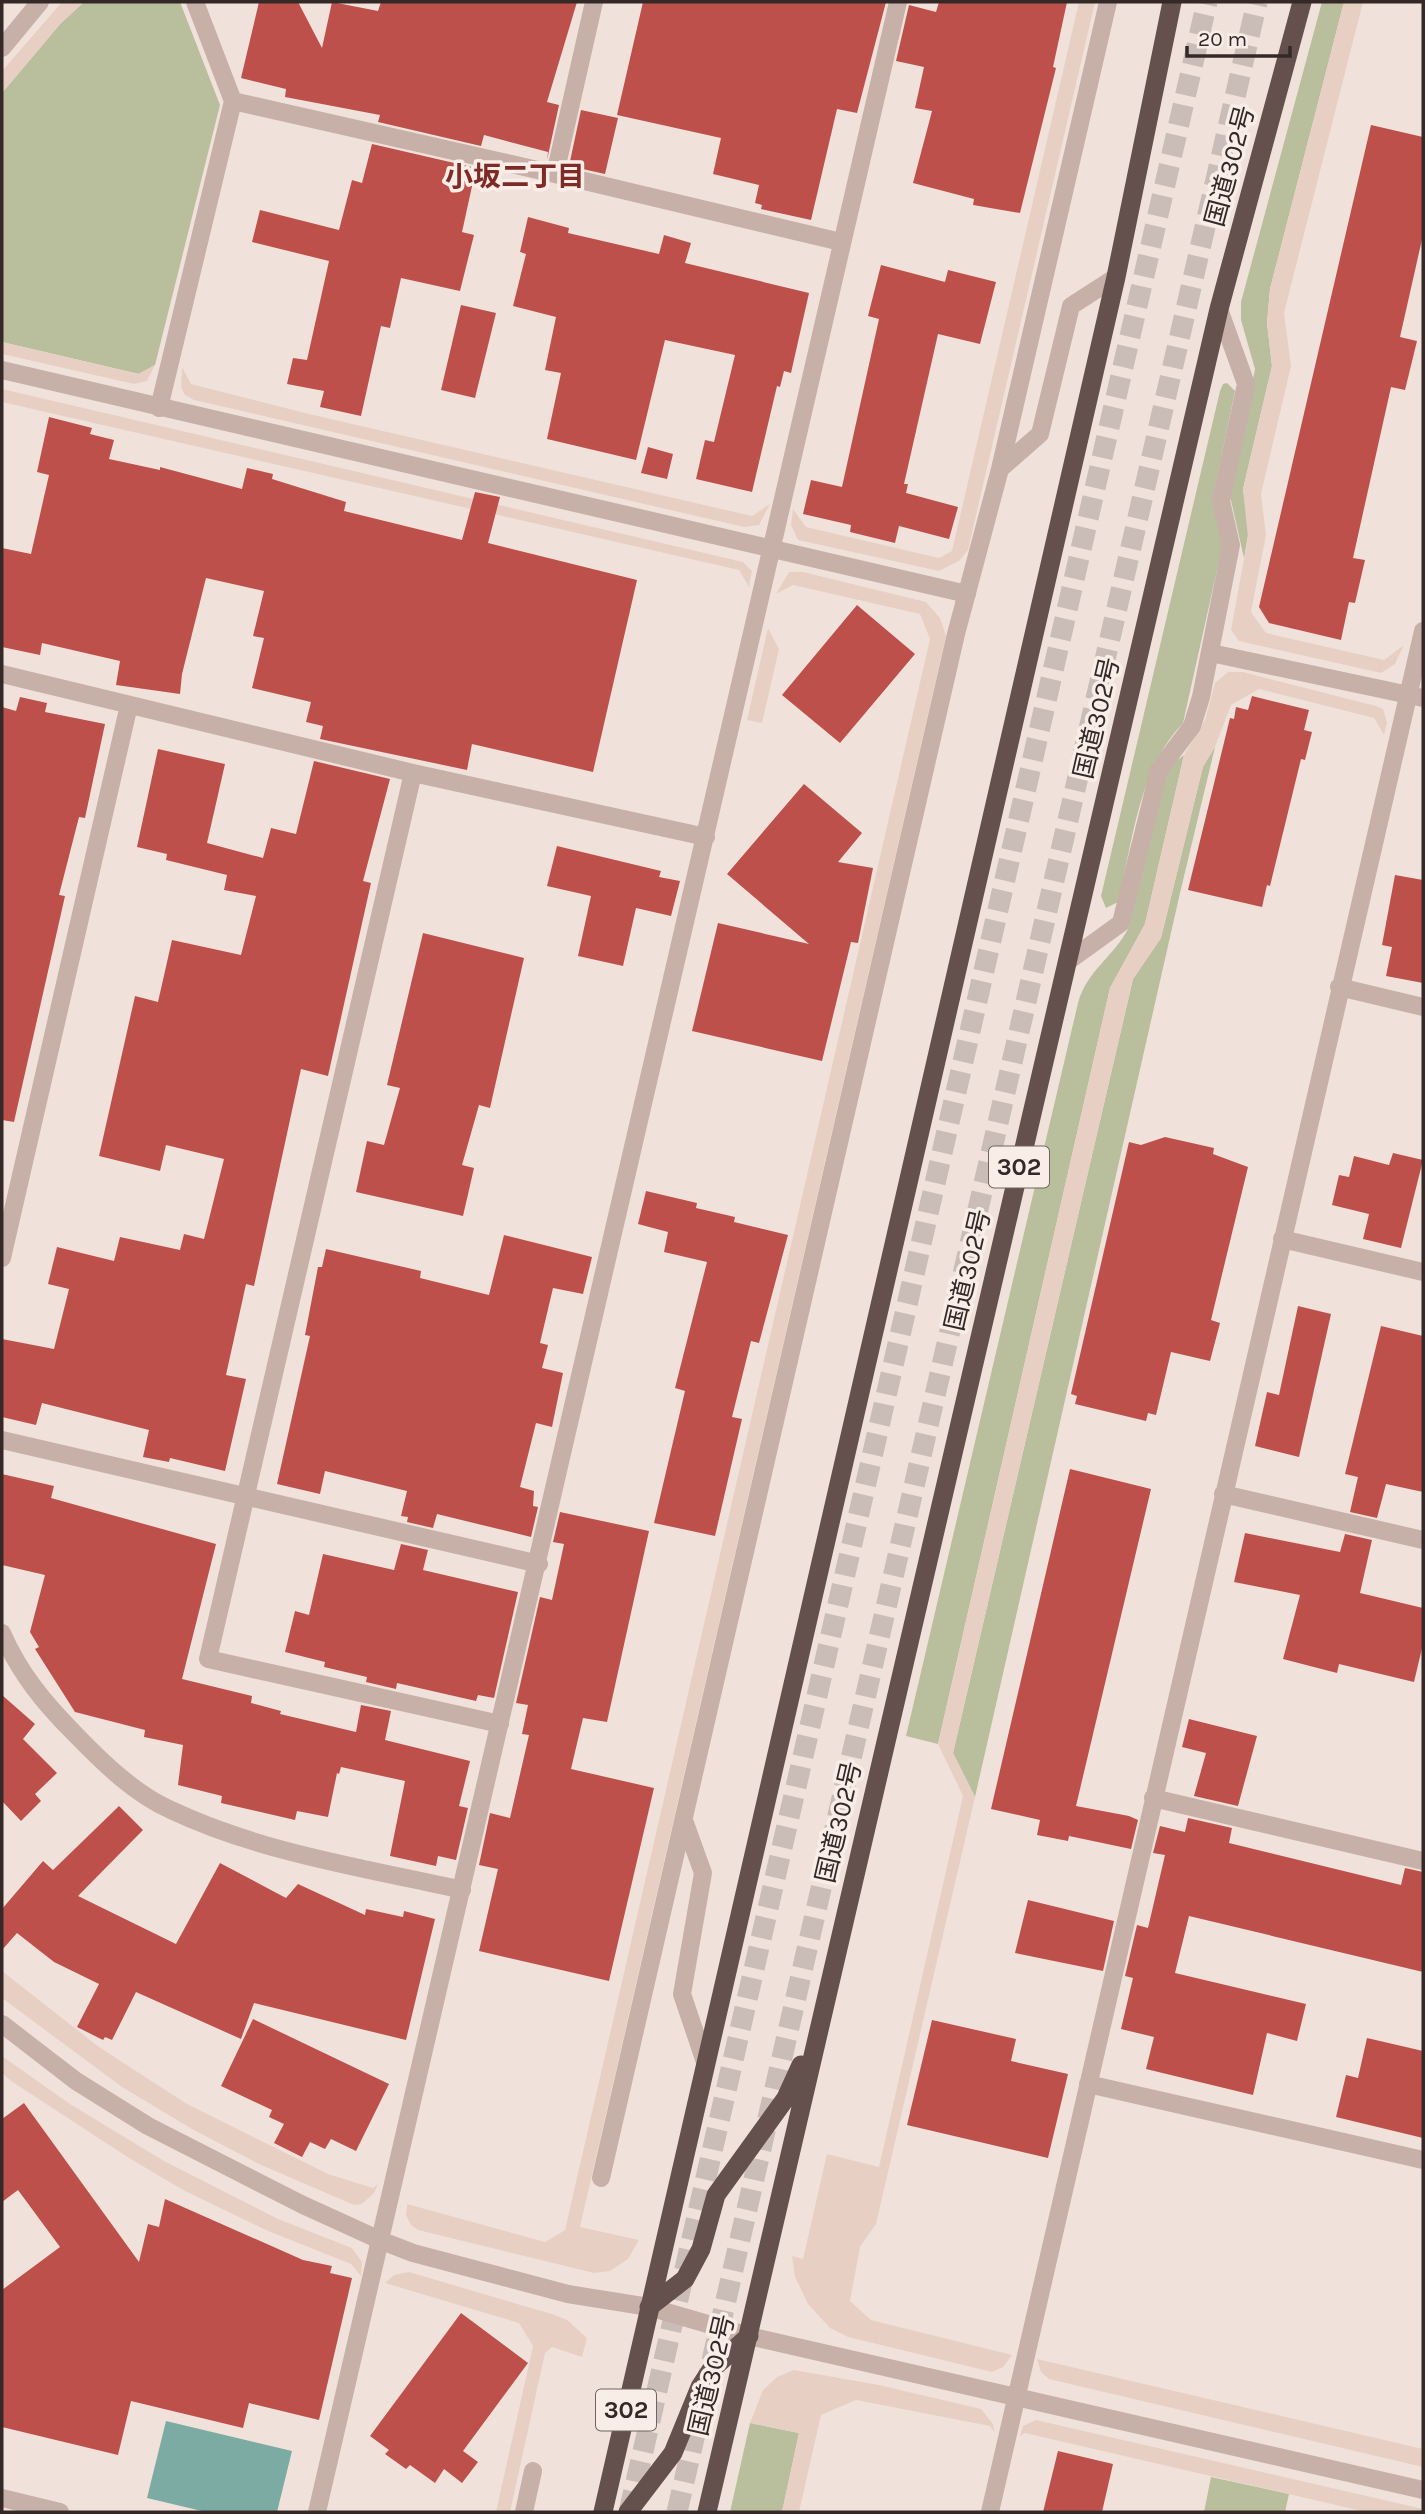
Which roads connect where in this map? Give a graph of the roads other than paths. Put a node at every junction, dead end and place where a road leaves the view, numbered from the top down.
1 (40, 2) edge
2 (195, 2) edge
3 (594, 2) edge
4 (898, 2) edge
5 (1108, 2) edge
6 (1172, 2) edge
7 (1302, 2) edge
8 (2, 48) edge
9 (233, 101) junction
10 (555, 174) junction
11 (841, 242) junction
12 (1116, 276) junction
13 (1219, 309) junction
14 (2, 370) edge
15 (159, 408) junction
16 (1000, 469) junction
17 (771, 551) junction
18 (967, 594) junction
19 (1423, 631) edge
20 (1211, 653) junction
21 (2, 674) edge
22 (1416, 696) edge
23 (129, 705) junction
24 (413, 773) junction
25 (706, 837) junction
26 (1067, 962) junction
27 (1339, 987) junction
28 (1423, 1007) edge
29 (1282, 1239) junction
30 (2, 1258) edge
31 (1423, 1272) edge
32 (2, 1440) edge
33 (1223, 1494) junction
34 (246, 1496) junction
35 (1423, 1540) edge
36 (539, 1564) junction
37 (2, 1633) edge
38 (7, 1660) edge
39 (500, 1724) junction
40 (1153, 1798) junction
41 (685, 1823) junction
42 (1423, 1861) edge
43 (462, 1890) junction
44 (2, 2024) edge
45 (818, 2025) junction
46 (705, 2062) junction
47 (1088, 2084) junction
48 (1423, 2160) edge
49 (601, 2178) dead end
50 (382, 2241) junction
51 (649, 2308) junction
52 (749, 2336) junction
53 (1018, 2398) junction
54 (533, 2472) dead end
55 (1423, 2490) edge
56 (2, 2498) edge
57 (60, 2512) edge
58 (317, 2512) edge
59 (524, 2512) edge
60 (603, 2512) edge
61 (628, 2512) edge
62 (707, 2512) edge
63 (989, 2512) edge

1 - 8 street
2 - 9 street
3 - 10 street
4 - 11 street
5 - 16 street
6 - 12 highway, 302
7 - 13 highway, 国道302号 / 302
9 - 10 street
9 - 15 street
10 - 11 street
11 - 17 street
12 - 16 street
12 - 46 highway, 302
13 - 20 street
13 - 26 highway, 国道302号 / 302
14 - 15 street
15 - 17 street
16 - 18 street
17 - 18 street
17 - 25 street
18 - 41 street
19 - 22 street
20 - 22 street
20 - 26 street
21 - 23 street
22 - 27 street
23 - 24 street
23 - 30 street
24 - 25 street
24 - 34 street
25 - 36 street
26 - 45 highway, 国道302号 / 302
27 - 28 street
27 - 29 street
29 - 31 street
29 - 33 street
32 - 34 street
33 - 35 street
33 - 40 street
34 - 36 street
34 - 39 street
36 - 39 street
37 - 38 street
38 - 43 street
39 - 43 street
40 - 42 street
40 - 47 street
41 - 46 street
41 - 49 street
43 - 50 street
44 - 50 street
45 - 51 highway
45 - 52 highway, 国道302号 / 302
46 - 51 highway, 302
47 - 48 street
47 - 53 street
50 - 51 street
50 - 58 street
51 - 52 street
51 - 60 highway, 302
52 - 53 street
52 - 61 highway
52 - 62 highway, 国道302号 / 302
53 - 55 street
53 - 63 street
54 - 59 street
56 - 57 street

